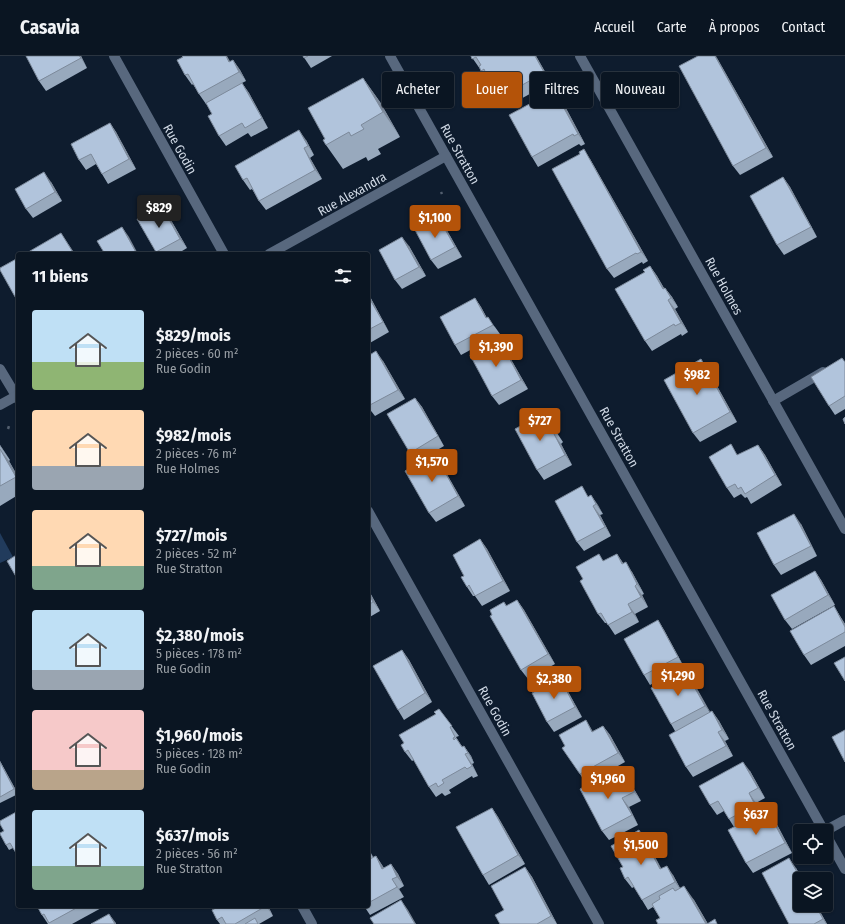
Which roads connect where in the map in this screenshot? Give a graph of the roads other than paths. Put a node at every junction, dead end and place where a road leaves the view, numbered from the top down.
1 (114, 56) edge
2 (390, 56) edge
3 (580, 56) edge
4 (446, 156) junction
5 (223, 252) edge
6 (273, 252) edge
7 (833, 366) edge
8 (0, 369) edge
9 (16, 394) edge
10 (16, 398) edge
11 (773, 401) junction
12 (0, 405) edge
13 (370, 515) edge
14 (845, 529) edge
15 (845, 820) edge
16 (820, 824) edge
17 (833, 826) edge
18 (833, 848) edge
19 (845, 869) edge
20 (303, 908) edge
21 (312, 924) edge
22 (599, 924) edge

1 - 5 street, Rue Godin
2 - 4 street, Rue Stratton
3 - 11 street, Rue Holmes
4 - 6 street, Rue Alexandra
4 - 16 street, Rue Stratton
7 - 11 street
8 - 9 street
10 - 12 street
11 - 14 street, Rue Holmes
13 - 22 street, Rue Godin
15 - 17 street
18 - 19 street
20 - 21 street

